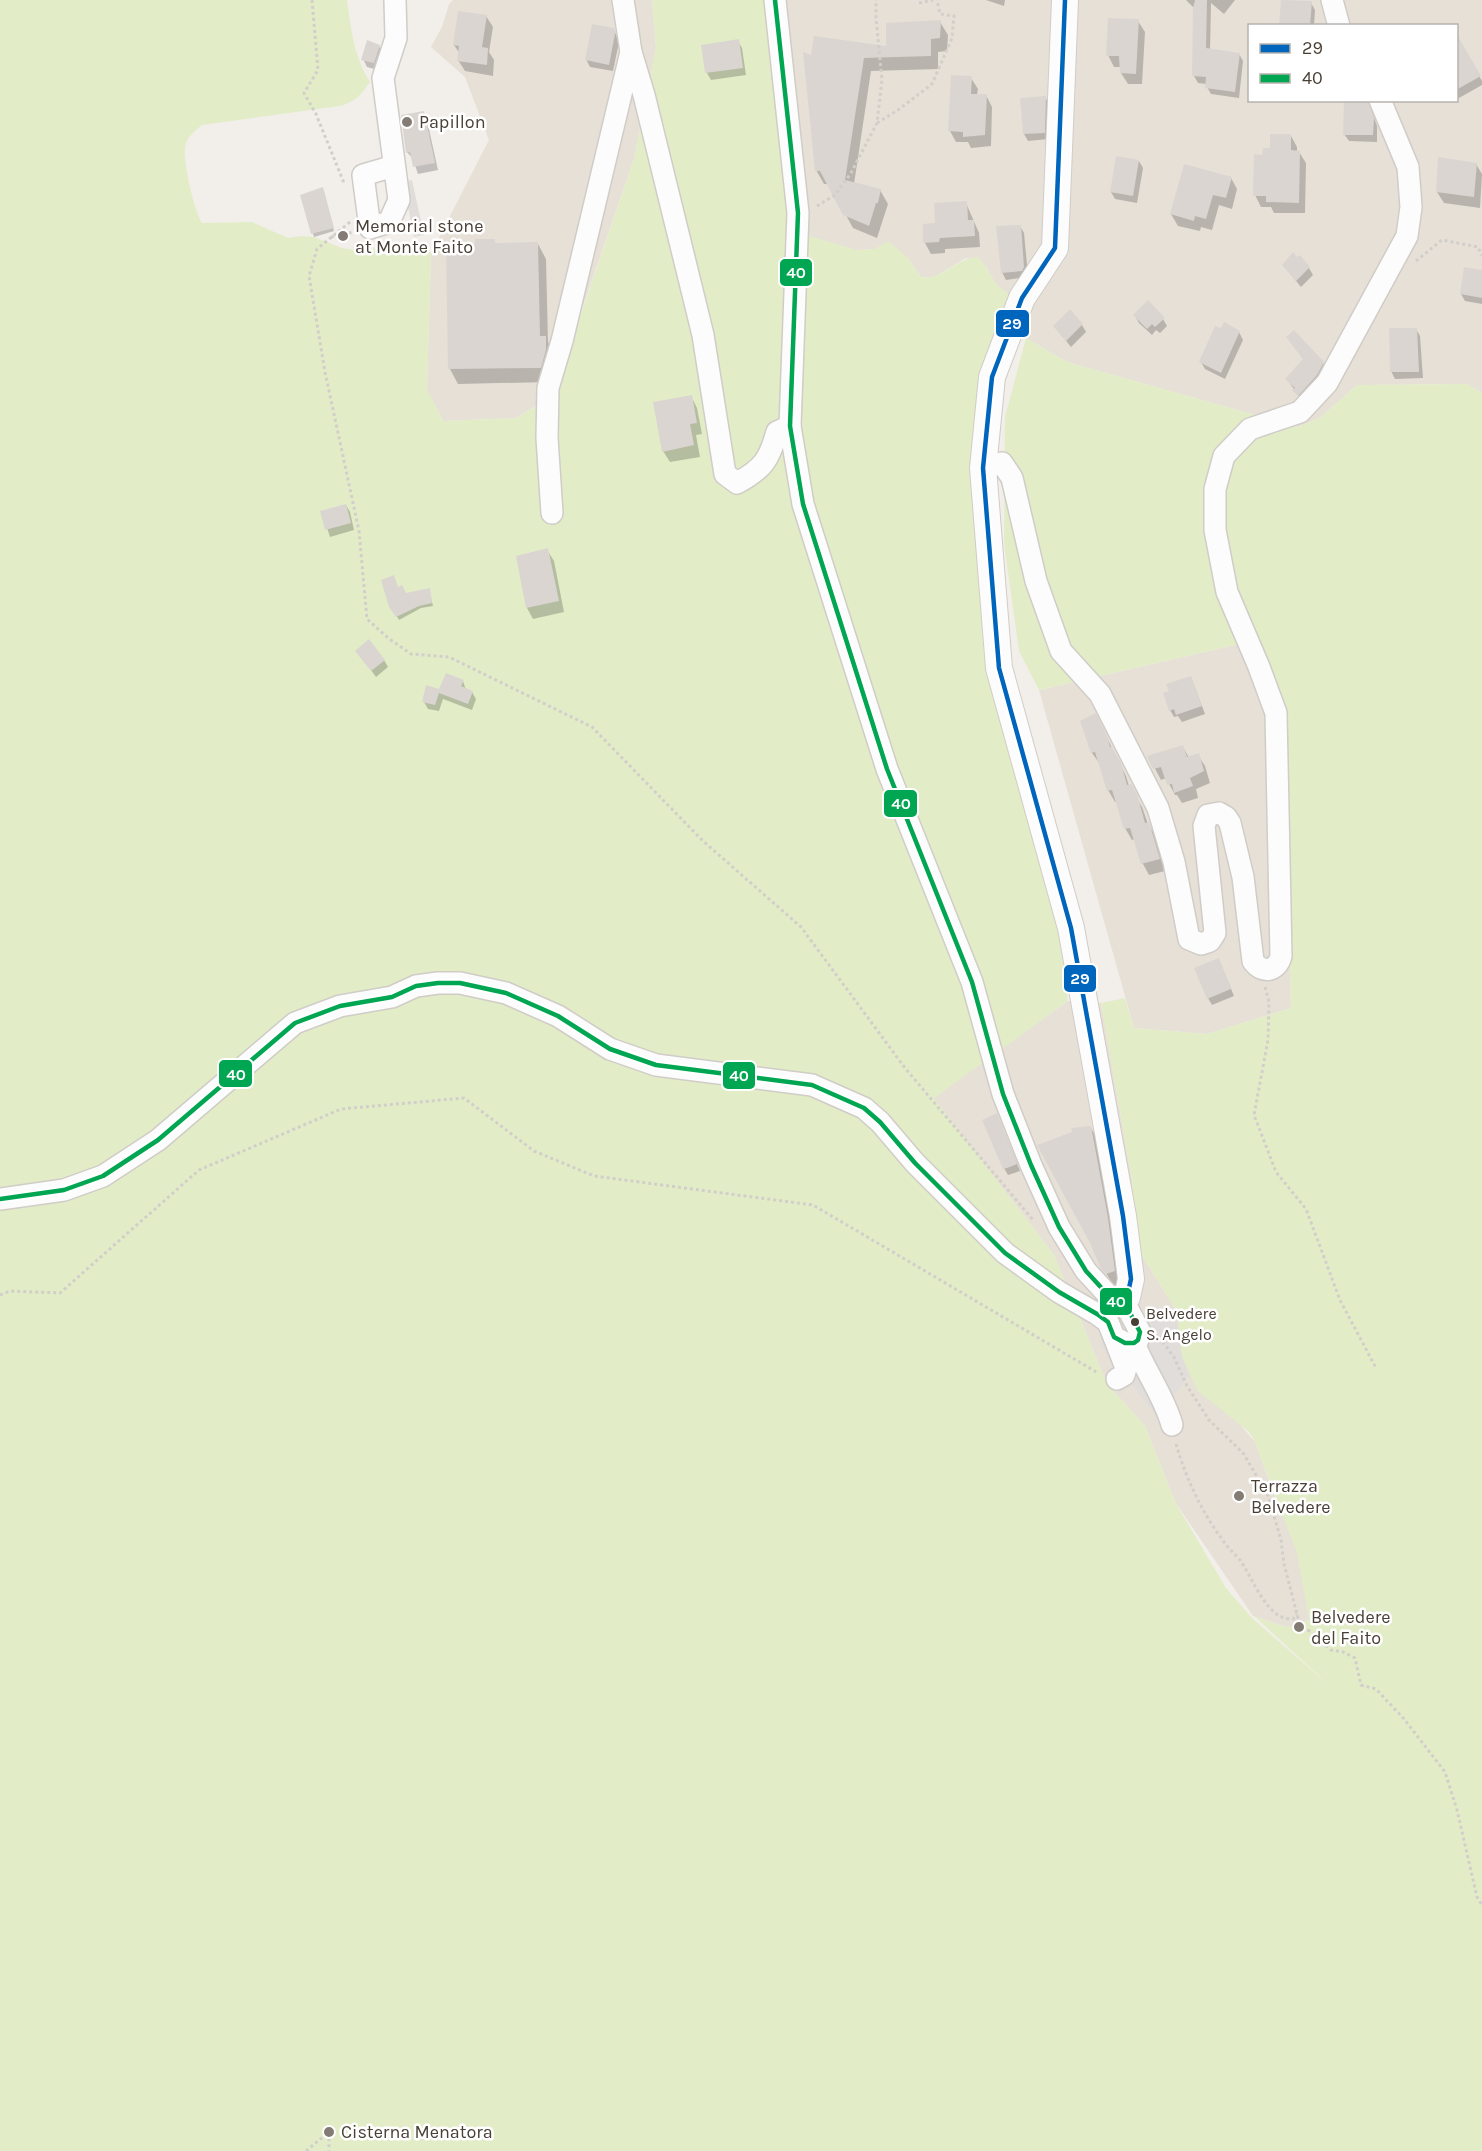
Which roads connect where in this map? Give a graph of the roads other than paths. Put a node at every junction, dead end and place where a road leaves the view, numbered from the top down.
1 (395, 0) edge
2 (623, 0) edge
3 (775, 0) edge
4 (1065, 0) edge
5 (1332, 0) edge
6 (1338, 24) edge
7 (631, 52) junction
8 (1381, 102) edge
9 (394, 166) dead end
10 (790, 426) junction
11 (983, 468) junction
12 (552, 513) dead end
13 (0, 1199) edge
14 (1112, 1298) junction
15 (1129, 1336) junction
16 (1117, 1379) road end
17 (1172, 1425) road end

1 - 9 street
2 - 7 street
3 - 10 street
4 - 11 street
5 - 6 street
7 - 10 street
7 - 12 street
8 - 11 street
10 - 14 street
11 - 14 street
13 - 15 street
14 - 15 street
15 - 16 street
15 - 17 street

